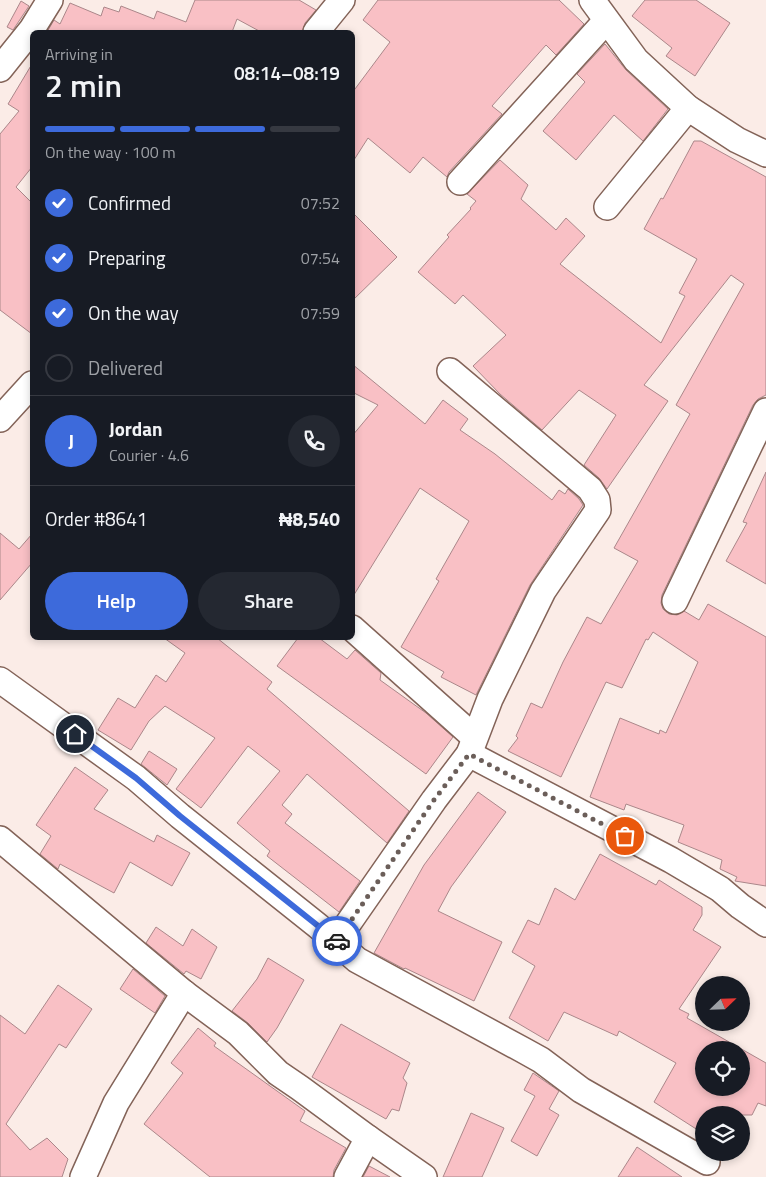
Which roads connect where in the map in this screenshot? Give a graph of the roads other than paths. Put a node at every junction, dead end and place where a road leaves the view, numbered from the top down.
1 (50, 0) edge
2 (342, 0) edge
3 (592, 0) edge
4 (606, 21) junction
5 (32, 30) edge
6 (318, 30) edge
7 (30, 32) edge
8 (0, 69) edge
9 (688, 108) junction
10 (766, 154) edge
11 (460, 182) dead end
12 (607, 207) dead end
13 (450, 371) dead end
14 (30, 386) edge
15 (766, 411) edge
16 (0, 419) edge
17 (675, 601) dead end
18 (355, 631) edge
19 (0, 680) edge
20 (471, 745) junction
21 (1, 843) edge
22 (766, 924) edge
23 (336, 941) junction
24 (184, 993) junction
25 (368, 1138) junction
26 (707, 1162) dead end
27 (83, 1177) edge
28 (347, 1177) edge
29 (424, 1177) edge

1 - 5 street
2 - 6 street
3 - 4 street
4 - 9 street
4 - 11 street
7 - 8 street
9 - 10 street
9 - 12 street
13 - 20 street
14 - 16 street
15 - 17 street
18 - 20 street
19 - 23 street
20 - 22 street
20 - 23 street
21 - 24 street
23 - 26 street
24 - 25 street
24 - 27 street
25 - 28 street
25 - 29 street

